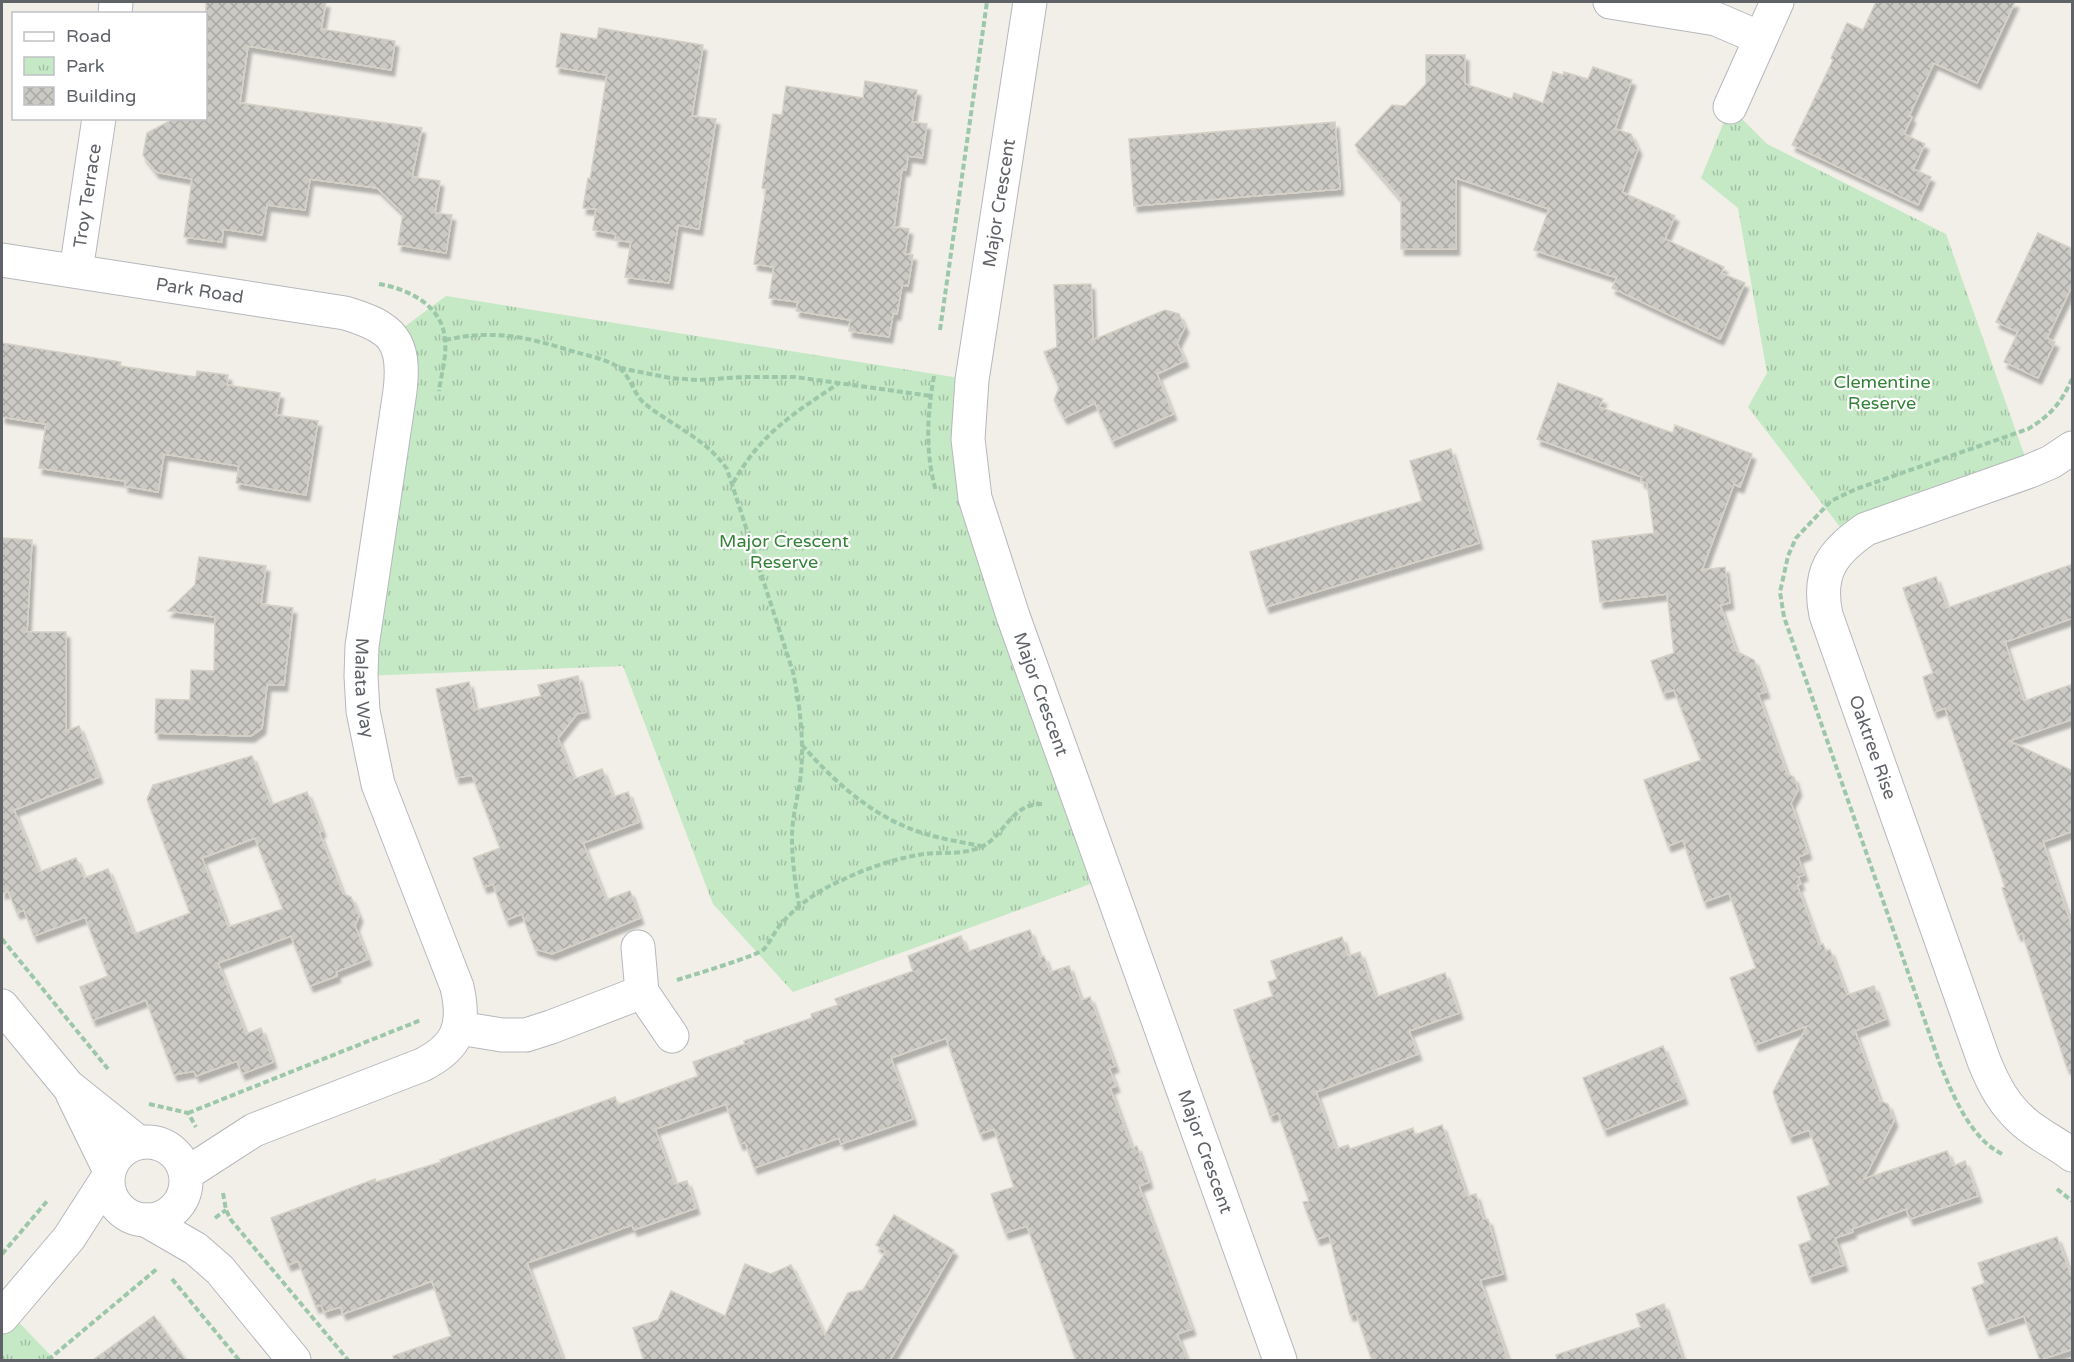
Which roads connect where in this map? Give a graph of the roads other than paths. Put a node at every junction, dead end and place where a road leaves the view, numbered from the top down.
1 (1030, 2) edge
2 (1610, 2) edge
3 (1777, 2) edge
4 (1760, 38) junction
5 (1730, 107) dead end
6 (99, 120) edge
7 (2, 260) edge
8 (76, 271) junction
9 (392, 336) joint
10 (2073, 448) edge
11 (638, 947) dead end
12 (642, 992) junction
13 (2, 1006) edge
14 (444, 1023) junction
15 (672, 1036) dead end
16 (68, 1086) junction
17 (254, 1130) junction
18 (149, 1143) junction
19 (2073, 1155) edge
20 (108, 1174) junction
21 (184, 1186) junction
22 (137, 1218) junction
23 (69, 1238) junction
24 (220, 1270) junction
25 (2, 1317) edge
26 (294, 1360) edge
27 (1280, 1360) edge

1 - 27 street, Major Crescent
2 - 4 street
3 - 4 street
4 - 5 street
6 - 8 street, Troy Terrace
7 - 8 street, Park Road
8 - 9 street, Park Road
9 - 14 street, Malata Way
10 - 19 street, Oaktree Rise
11 - 12 street
12 - 14 street
12 - 15 street
13 - 16 street
14 - 17 street
16 - 18 street
16 - 20 street
17 - 18 street
17 - 21 street
18 - 20 street
18 - 21 street
20 - 22 street
20 - 23 street
21 - 22 street
21 - 24 street
22 - 23 street
22 - 24 street
23 - 25 street
24 - 26 street

